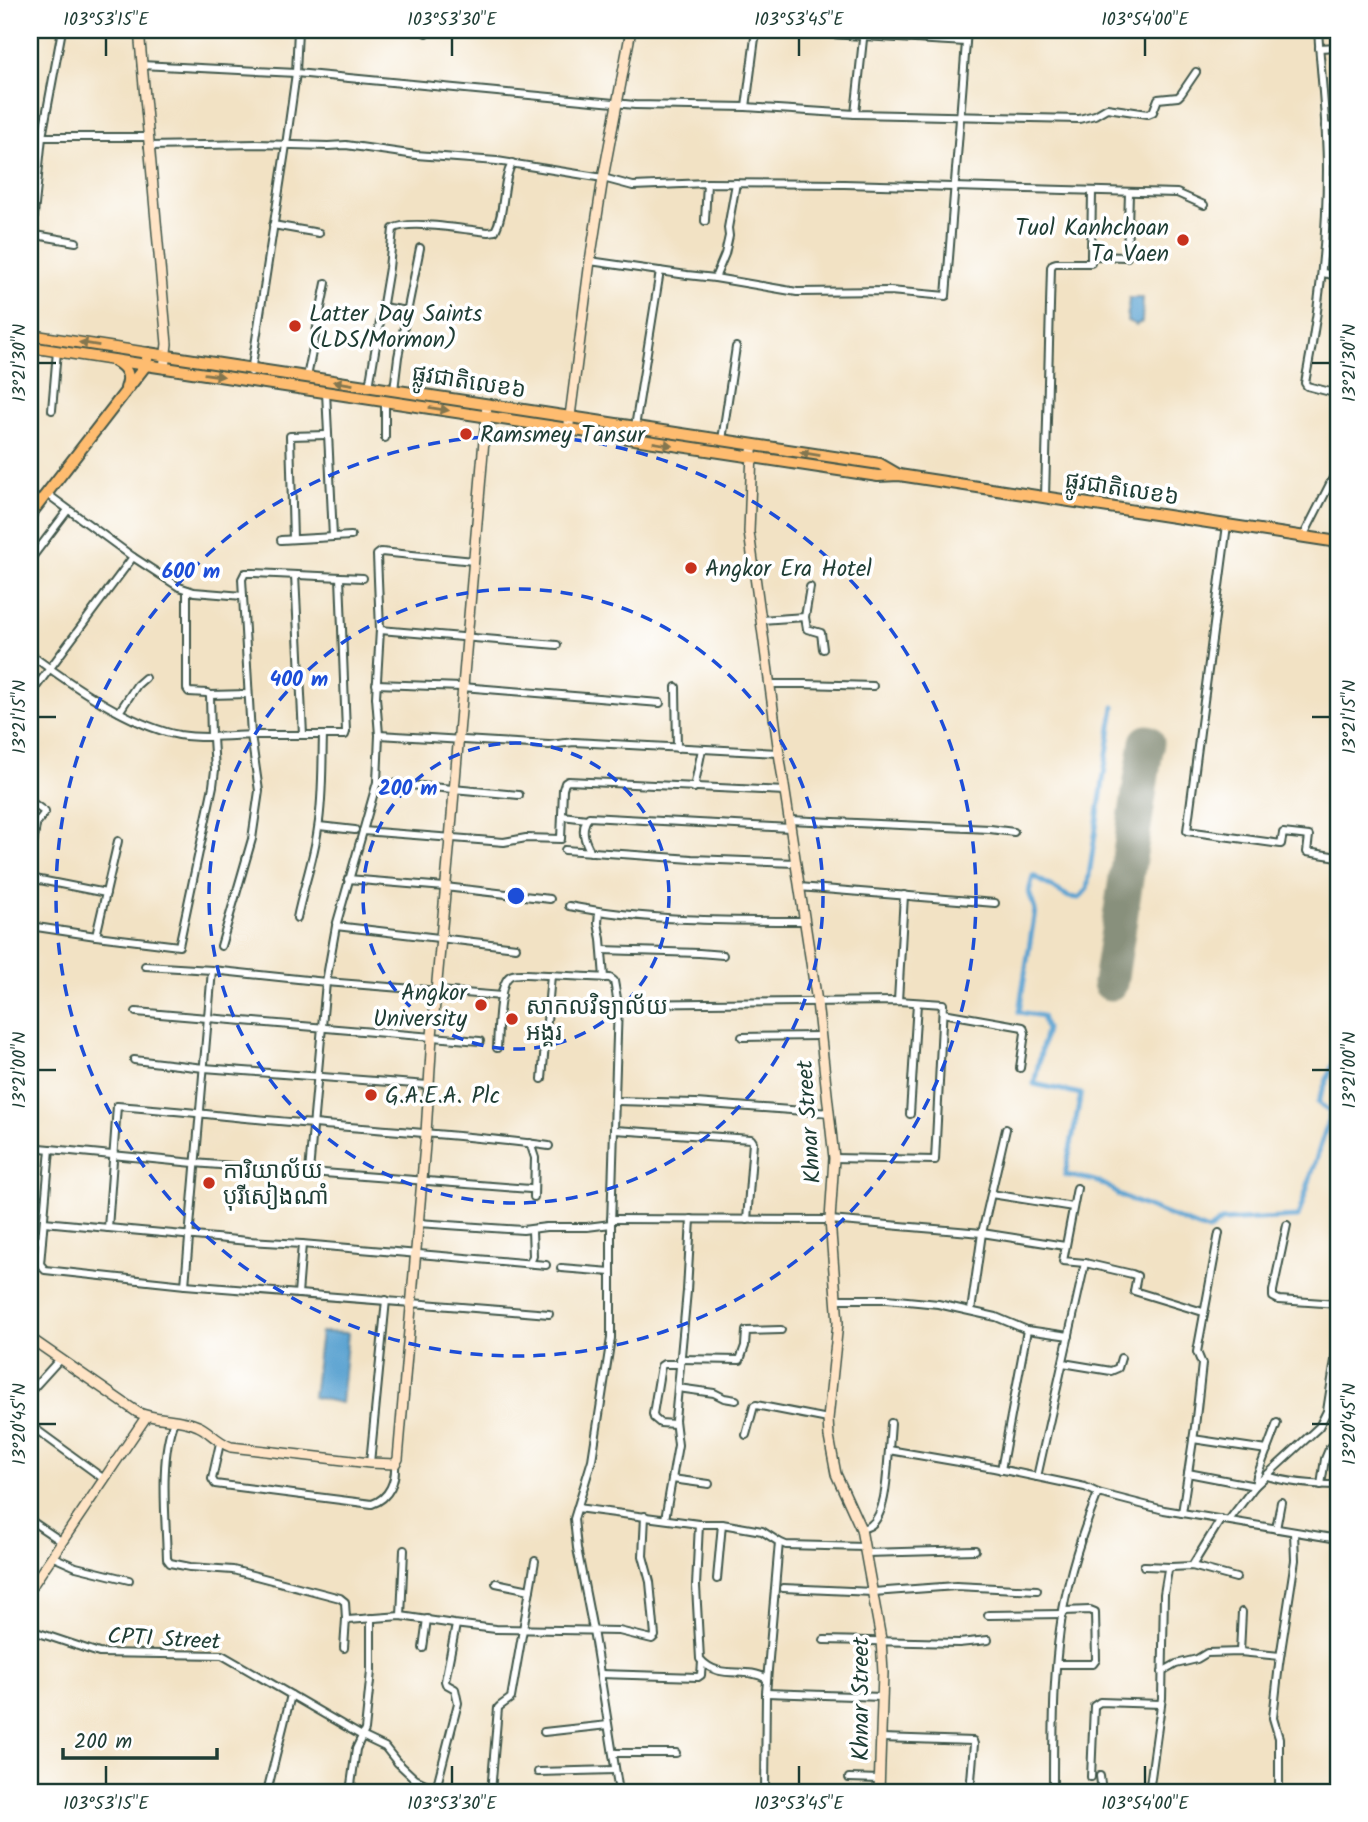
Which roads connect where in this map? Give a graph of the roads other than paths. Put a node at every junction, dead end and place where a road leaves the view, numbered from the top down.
1 (62, 30) edge
2 (139, 30) edge
3 (298, 30) edge
4 (631, 30) edge
5 (758, 30) edge
6 (967, 30) edge
7 (1318, 30) edge
8 (864, 33) edge
9 (965, 42) junction
10 (1338, 47) edge
11 (1319, 48) junction
12 (141, 65) junction
13 (1196, 72) dead end
14 (296, 73) junction
15 (617, 103) junction
16 (746, 107) junction
17 (855, 114) junction
18 (961, 116) junction
19 (1325, 126) junction
20 (1338, 128) edge
21 (42, 136) junction
22 (148, 141) junction
23 (286, 145) junction
24 (512, 163) junction
25 (603, 178) junction
26 (30, 181) edge
27 (38, 181) junction
28 (707, 183) junction
29 (736, 183) junction
30 (954, 187) junction
31 (1092, 192) junction
32 (1129, 193) junction
33 (1205, 205) dead end
34 (705, 221) dead end
35 (273, 225) junction
36 (319, 233) dead end
37 (31, 234) edge
38 (76, 242) dead end
39 (420, 248) dead end
40 (1091, 256) junction
41 (590, 261) junction
42 (660, 271) junction
43 (1323, 272) junction
44 (1338, 276) edge
45 (715, 278) junction
46 (326, 283) dead end
47 (383, 307) junction
48 (408, 311) junction
49 (30, 335) edge
50 (30, 347) edge
51 (736, 347) dead end
52 (57, 351) junction
53 (148, 353) junction
54 (165, 356) junction
55 (113, 360) junction
56 (146, 365) junction
57 (164, 368) junction
58 (251, 369) junction
59 (307, 377) junction
60 (249, 381) junction
61 (1338, 384) edge
62 (369, 387) junction
63 (394, 390) junction
64 (326, 392) junction
65 (1338, 394) edge
66 (122, 396) junction
67 (385, 401) junction
68 (52, 410) dead end
69 (486, 411) junction
70 (570, 423) junction
71 (635, 427) junction
72 (327, 435) junction
73 (385, 438) dead end
74 (722, 440) junction
75 (752, 451) junction
76 (1338, 468) edge
77 (46, 493) junction
78 (1045, 497) junction
79 (34, 504) edge
80 (68, 510) junction
81 (30, 514) edge
82 (1227, 525) junction
83 (351, 536) dead end
84 (333, 537) junction
85 (1303, 537) junction
86 (293, 539) junction
87 (281, 540) dead end
88 (1338, 542) edge
89 (133, 557) junction
90 (30, 560) edge
91 (474, 561) junction
92 (295, 575) junction
93 (340, 577) junction
94 (363, 578) dead end
95 (810, 587) dead end
96 (187, 590) junction
97 (243, 596) junction
98 (805, 617) junction
99 (761, 620) junction
100 (380, 630) junction
101 (467, 638) junction
102 (557, 645) dead end
103 (822, 649) dead end
104 (30, 654) edge
105 (49, 668) junction
106 (145, 678) dead end
107 (376, 684) junction
108 (770, 684) junction
109 (873, 686) dead end
110 (462, 687) junction
111 (676, 687) dead end
112 (248, 694) junction
113 (30, 695) edge
114 (210, 695) junction
115 (660, 703) dead end
116 (119, 712) junction
117 (303, 735) junction
118 (323, 735) junction
119 (379, 735) junction
120 (251, 736) junction
121 (212, 737) junction
122 (458, 738) junction
123 (677, 748) junction
124 (702, 749) junction
125 (779, 753) junction
126 (377, 782) junction
127 (694, 788) junction
128 (454, 790) junction
129 (785, 791) junction
130 (519, 796) dead end
131 (30, 801) edge
132 (562, 816) junction
133 (587, 819) junction
134 (36, 824) junction
135 (790, 824) junction
136 (319, 826) junction
137 (359, 830) junction
138 (30, 832) edge
139 (1014, 832) dead end
140 (450, 839) junction
141 (118, 841) dead end
142 (565, 850) dead end
143 (591, 852) junction
144 (1338, 857) edge
145 (796, 863) junction
146 (30, 864) edge
147 (30, 878) edge
148 (348, 879) junction
149 (445, 887) junction
150 (799, 887) junction
151 (106, 893) junction
152 (904, 895) junction
153 (550, 899) dead end
154 (995, 903) dead end
155 (569, 906) dead end
156 (599, 912) junction
157 (297, 918) dead end
158 (804, 921) junction
159 (30, 926) edge
160 (336, 926) junction
161 (96, 936) junction
162 (440, 938) junction
163 (221, 946) dead end
164 (516, 947) dead end
165 (602, 950) junction
166 (723, 955) dead end
167 (145, 966) dead end
168 (212, 970) junction
169 (551, 975) junction
170 (604, 978) junction
171 (326, 982) junction
172 (436, 991) junction
173 (502, 996) junction
174 (898, 1001) junction
175 (817, 1002) junction
176 (917, 1003) junction
177 (618, 1004) junction
178 (136, 1012) dead end
179 (943, 1013) junction
180 (208, 1018) junction
181 (321, 1027) junction
182 (432, 1036) junction
183 (821, 1036) junction
184 (742, 1037) dead end
185 (480, 1041) dead end
186 (497, 1048) dead end
187 (134, 1060) dead end
188 (204, 1068) junction
189 (1020, 1068) dead end
190 (317, 1077) junction
191 (542, 1079) dead end
192 (428, 1085) junction
193 (616, 1101) junction
194 (200, 1113) junction
195 (830, 1113) junction
196 (910, 1114) dead end
197 (313, 1124) junction
198 (1006, 1129) dead end
199 (615, 1130) junction
200 (426, 1133) junction
201 (530, 1143) junction
202 (549, 1146) dead end
203 (30, 1147) edge
204 (50, 1149) junction
205 (114, 1154) junction
206 (834, 1158) junction
207 (194, 1163) junction
208 (309, 1172) junction
209 (422, 1181) junction
210 (1077, 1188) dead end
211 (530, 1189) dead end
212 (991, 1194) junction
213 (534, 1197) dead end
214 (1338, 1203) edge
215 (1073, 1207) junction
216 (1338, 1216) edge
217 (691, 1219) junction
218 (747, 1220) junction
219 (830, 1220) junction
220 (44, 1222) junction
221 (611, 1222) junction
222 (418, 1223) junction
223 (1287, 1225) dead end
224 (108, 1228) junction
225 (532, 1230) junction
226 (982, 1233) junction
227 (1219, 1233) dead end
228 (188, 1235) junction
229 (30, 1238) edge
230 (42, 1241) junction
231 (302, 1244) junction
232 (1065, 1246) junction
233 (415, 1255) junction
234 (530, 1263) junction
235 (1085, 1263) junction
236 (546, 1265) dead end
237 (561, 1268) dead end
238 (611, 1272) junction
239 (185, 1286) junction
240 (298, 1294) junction
241 (837, 1299) junction
242 (386, 1300) junction
243 (411, 1303) junction
244 (1338, 1304) edge
245 (971, 1311) junction
246 (1203, 1312) junction
247 (549, 1314) dead end
248 (781, 1330) dead end
249 (1027, 1330) junction
250 (1069, 1336) junction
251 (30, 1338) edge
252 (1338, 1341) edge
253 (1121, 1358) dead end
254 (60, 1359) junction
255 (680, 1362) junction
256 (1063, 1363) junction
257 (678, 1388) junction
258 (30, 1392) edge
259 (736, 1400) dead end
260 (146, 1417) junction
261 (828, 1419) junction
262 (174, 1421) junction
263 (891, 1423) dead end
264 (1277, 1423) dead end
265 (675, 1424) junction
266 (30, 1425) edge
267 (746, 1435) dead end
268 (1194, 1439) junction
269 (220, 1443) junction
270 (1330, 1447) dead end
271 (889, 1450) junction
272 (1266, 1450) junction
273 (370, 1463) junction
274 (395, 1464) junction
275 (1001, 1470) junction
276 (1188, 1473) junction
277 (1266, 1476) junction
278 (1037, 1477) junction
279 (104, 1479) junction
280 (672, 1479) junction
281 (709, 1484) dead end
282 (1321, 1485) junction
283 (1338, 1485) edge
284 (1255, 1486) junction
285 (1098, 1493) junction
286 (1281, 1502) dead end
287 (577, 1508) junction
288 (1181, 1513) junction
289 (645, 1516) junction
290 (665, 1519) junction
291 (30, 1520) edge
292 (1225, 1520) junction
293 (699, 1524) junction
294 (722, 1524) junction
295 (861, 1529) junction
296 (1276, 1529) junction
297 (1294, 1532) junction
298 (1338, 1539) edge
299 (61, 1541) junction
300 (779, 1542) junction
301 (404, 1550) dead end
302 (866, 1550) junction
303 (975, 1550) dead end
304 (51, 1556) junction
305 (535, 1561) dead end
306 (1144, 1566) dead end
307 (1192, 1566) junction
308 (1171, 1567) junction
309 (1236, 1578) dead end
310 (717, 1579) dead end
311 (129, 1580) dead end
312 (496, 1583) dead end
313 (783, 1588) dead end
314 (30, 1589) edge
315 (530, 1590) junction
316 (1037, 1590) dead end
317 (873, 1592) junction
318 (1064, 1612) junction
319 (1242, 1612) dead end
320 (988, 1615) dead end
321 (401, 1616) junction
322 (372, 1618) junction
323 (346, 1619) junction
324 (427, 1619) junction
325 (456, 1625) junction
326 (523, 1629) junction
327 (30, 1630) edge
328 (593, 1630) junction
329 (824, 1640) dead end
330 (988, 1640) dead end
331 (882, 1642) junction
332 (344, 1648) dead end
333 (423, 1648) dead end
334 (1240, 1652) junction
335 (1280, 1656) junction
336 (702, 1662) junction
337 (1057, 1664) junction
338 (1162, 1672) junction
339 (600, 1674) junction
340 (767, 1679) junction
341 (766, 1693) junction
342 (291, 1695) junction
343 (882, 1696) junction
344 (1161, 1704) junction
345 (608, 1725) junction
346 (544, 1732) dead end
347 (362, 1736) junction
348 (881, 1738) junction
349 (613, 1753) junction
350 (676, 1754) dead end
351 (615, 1770) junction
352 (538, 1772) dead end
353 (1100, 1776) dead end
354 (1091, 1777) dead end
355 (849, 1778) dead end
356 (880, 1779) junction
357 (1050, 1788) edge
358 (439, 1791) edge
359 (267, 1792) edge
360 (350, 1792) edge
361 (491, 1792) edge
362 (619, 1792) edge
363 (765, 1792) edge
364 (879, 1792) edge
365 (970, 1792) edge
366 (1102, 1792) edge
367 (1149, 1792) edge
368 (1279, 1792) edge

1 - 21 street
2 - 12 street
3 - 14 street
4 - 15 street
5 - 8 street
5 - 16 street
6 - 9 street
7 - 11 street
8 - 9 street
8 - 17 street
9 - 18 street
10 - 11 street
11 - 19 street
12 - 14 street
12 - 22 street
13 - 18 street
14 - 15 street
14 - 23 street
15 - 16 street
15 - 25 street
16 - 17 street
17 - 18 street
18 - 30 street
19 - 20 street
19 - 43 street
21 - 22 street
21 - 27 street
22 - 23 street
22 - 54 street
23 - 24 street
23 - 35 street
24 - 25 street
24 - 47 street
25 - 28 street
25 - 41 street
26 - 27 street
27 - 37 street
28 - 29 street
28 - 34 street
29 - 30 street
29 - 45 street
30 - 31 street
30 - 45 street
31 - 32 street
31 - 40 street
32 - 33 street
32 - 40 street
35 - 36 street
35 - 58 street
37 - 38 street
39 - 48 street
40 - 78 street
41 - 42 street
41 - 70 street
42 - 45 street
42 - 71 street
43 - 44 street
43 - 65 street
46 - 59 street
47 - 48 street
47 - 62 street
48 - 63 street
53 -> 49 main road, ផ្លូវជាតិលេខ៦
50 - 52 main road, ផ្លូវជាតិលេខ៦
51 - 74 street
52 - 55 main road, ផ្លូវជាតិលេខ៦
52 - 68 street
53 - 54 highway, ផ្លូវជាតិលេខ៦
53 - 56 highway
54 - 57 street
54 - 58 highway, ផ្លូវជាតិលេខ៦
55 - 56 main road, ផ្លូវជាតិលេខ៦
55 - 66 highway
56 - 57 highway, ផ្លូវជាតិលេខ៦
56 - 66 highway
57 -> 60 highway, ផ្លូវជាតិលេខ៦
58 - 59 highway, ផ្លូវជាតិលេខ៦
58 - 60 street
62 -> 59 highway, ផ្លូវជាតិលេខ៦
60 - 64 highway, ផ្លូវជាតិលេខ៦
61 - 65 street
62 - 63 highway, ផ្លូវជាតិលេខ៦
63 - 69 highway, ផ្លូវជាតិលេខ៦
64 - 67 highway, ផ្លូវជាតិលេខ៦
64 - 72 street
66 - 77 highway
67 -> 69 highway, ផ្លូវជាតិលេខ៦
67 - 73 street
69 - 70 highway, ផ្លូវជាតិលេខ៦
69 - 91 street
70 - 71 highway, ផ្លូវជាតិលេខ៦
70 -> 75 highway, ផ្លូវជាតិលេខ៦
71 - 74 highway, ផ្លូវជាតិលេខ៦
72 - 84 street
72 - 86 street
74 - 75 highway, ផ្លូវជាតិលេខ៦
75 - 78 highway, ផ្លូវជាតិលេខ៦
75 - 99 street, Khnar Street
76 - 85 street
77 - 79 highway
77 - 80 street
78 - 82 highway, ផ្លូវជាតិលេខ៦
79 - 81 highway
80 - 89 street
80 - 90 street
82 - 85 highway, ផ្លូវជាតិលេខ៦
82 - 144 street
83 - 84 street
84 - 86 street
85 - 88 highway, ផ្លូវជាតិលេខ៦
86 - 87 street
89 - 96 street
89 - 105 street
91 - 100 street
91 - 101 street
92 - 93 street
92 - 97 street
92 - 117 street
93 - 94 street
93 - 118 street
95 - 98 street
96 - 97 street
96 - 114 street
97 - 112 street
98 - 99 street
98 - 103 street
99 - 108 street, Khnar Street
100 - 101 street
100 - 107 street
101 - 102 street
101 - 110 street
104 - 105 street
105 - 113 street
105 - 116 street
106 - 116 street
107 - 110 street
107 - 119 street
108 - 109 street
108 - 125 street, Khnar Street
110 - 115 street
110 - 122 street
111 - 123 street
112 - 114 street
112 - 120 street
114 - 121 street
116 - 121 street
117 - 118 street
117 - 120 street
118 - 136 street
119 - 122 street
119 - 126 street
120 - 121 street
120 - 163 street
121 - 161 street
122 - 123 street
122 - 128 street
123 - 124 street
124 - 125 street
124 - 127 street
125 - 129 street, Khnar Street
126 - 128 street
126 - 137 street
127 - 129 street
127 - 132 street
128 - 130 street
128 - 140 street
129 - 135 street, Khnar Street
131 - 134 street
132 - 133 street
132 - 140 street
133 - 135 street
133 - 143 street
134 - 138 street
134 - 146 street
135 - 139 street
135 - 145 street, Khnar Street
136 - 137 street
136 - 157 street
137 - 140 street
137 - 148 street
140 - 149 street
141 - 151 street
142 - 143 street
143 - 145 street
145 - 150 street, Khnar Street
147 - 151 street
148 - 149 street
148 - 160 street
149 - 153 street
149 - 162 street
150 - 152 street
150 - 158 street, Khnar Street
151 - 161 street
152 - 154 street
152 - 174 street
155 - 156 street
156 - 158 street
156 - 165 street
158 - 175 street, Khnar Street
159 - 161 street
160 - 162 street
160 - 171 street
162 - 164 street
162 - 172 street
165 - 166 street
165 - 170 street
167 - 168 street
168 - 171 street
168 - 180 street
169 - 170 street
169 - 173 street
169 - 191 street
170 - 177 street
171 - 172 street
171 - 181 street
172 - 173 street
172 - 182 street
173 - 186 street
174 - 175 street
174 - 176 street
175 - 177 street
175 - 183 street, Khnar Street
176 - 179 street
176 - 196 street
177 - 193 street
178 - 180 street
179 - 189 street
179 - 206 street
180 - 181 street
180 - 188 street
181 - 182 street
181 - 190 street
182 - 185 street
182 - 192 street
183 - 184 street
183 - 195 street, Khnar Street
187 - 188 street
188 - 190 street
188 - 194 street
190 - 192 street
190 - 197 street
192 - 200 street
193 - 195 street
193 - 199 street
194 - 197 street
194 - 205 street
194 - 207 street
195 - 206 street, Khnar Street
197 - 200 street
197 - 208 street
198 - 212 street
199 - 218 street
199 - 221 street
200 - 201 street
200 - 209 street
201 - 202 street
201 - 213 street
203 - 204 street
204 - 205 street
204 - 220 street
205 - 207 street
205 - 224 street
206 - 219 street, Khnar Street
207 - 208 street
207 - 228 street
208 - 209 street
209 - 211 street
209 - 222 street
210 - 215 street
212 - 215 street
212 - 226 street
214 - 216 street
215 - 232 street
217 - 218 street
217 - 221 street
217 - 255 street
218 - 219 street
219 - 226 street
219 - 241 street, Khnar Street
220 - 224 street
220 - 230 street
221 - 225 street
221 - 238 street
222 - 225 street
222 - 233 street
223 - 244 street
224 - 228 street
225 - 234 street
226 - 232 street
226 - 245 street
227 - 246 street
228 - 231 street
228 - 239 street
229 - 230 street
230 - 239 street
231 - 233 street
231 - 240 street
232 - 235 street
233 - 234 street
233 - 243 street
234 - 236 street
235 - 246 street
235 - 250 street
237 - 238 street
238 - 287 street
239 - 240 street
240 - 242 street
241 - 245 street
241 - 261 street, Khnar Street
242 - 243 street
242 - 273 street
243 - 247 street
243 - 274 street
245 - 249 street
246 - 268 street
248 - 255 street
249 - 250 street
249 - 275 street
250 - 256 street
251 - 254 street
252 - 277 street
253 - 256 street
254 - 258 street
254 - 260 street
255 - 257 street
255 - 265 street
256 - 278 street
257 - 259 street
257 - 265 street
260 - 262 street
260 - 279 street
261 - 267 street
261 - 295 street, Khnar Street
262 - 269 street
262 - 323 street
263 - 271 street
264 - 272 street
265 - 280 street
266 - 279 street
268 - 272 street
268 - 276 street
269 - 273 street
269 - 274 street
270 - 282 street
271 - 275 street
271 - 295 street
272 - 284 street
273 - 274 street
275 - 278 street
276 - 284 street
276 - 288 street
277 - 282 street
277 - 284 street
278 - 285 street
279 - 299 street
280 - 281 street
280 - 290 street
282 - 283 street
284 - 292 street
285 - 288 street
285 - 318 street
286 - 296 street
287 - 289 street
287 - 328 street
288 - 292 street
289 - 290 street
289 - 328 street
290 - 293 street
291 - 299 street
292 - 296 street
292 - 307 street
293 - 294 street
293 - 336 street
294 - 300 street
294 - 310 street
295 - 302 street, Khnar Street
296 - 297 street
297 - 298 street
297 - 335 street
299 - 304 street
300 - 302 street
300 - 340 street
301 - 321 street
302 - 303 street
302 - 317 street, Khnar Street
304 - 311 street
304 - 314 street
305 - 315 street
306 - 308 street
307 - 308 street
307 - 309 street
308 - 338 street
312 - 315 street
313 - 317 street
315 - 326 street
316 - 317 street
317 - 331 street, Khnar Street
318 - 320 street
318 - 337 street
318 - 337 street
319 - 334 street
321 - 322 street
321 - 324 street
322 - 323 street
322 - 347 street
323 - 332 street
324 - 325 street
324 - 333 street
325 - 326 street
325 - 358 street
326 - 328 street
326 - 361 street
327 - 342 street, CPTI Street
328 - 339 street
329 - 331 street
330 - 331 street
331 - 343 street, Khnar Street
334 - 335 street
334 - 338 street
335 - 368 street
336 - 339 street
336 - 340 street
337 - 357 street
338 - 344 street
339 - 345 street
340 - 341 street
341 - 343 street
341 - 363 street
342 - 347 street, CPTI Street
342 - 359 street
343 - 348 street, Khnar Street
344 - 354 street
344 - 367 street
345 - 346 street
345 - 349 street
347 - 358 street, CPTI Street
347 - 360 street
348 - 356 street, Khnar Street
348 - 365 street
349 - 350 street
349 - 351 street
351 - 352 street
351 - 362 street
353 - 366 street
355 - 356 street
356 - 364 street, Khnar Street

